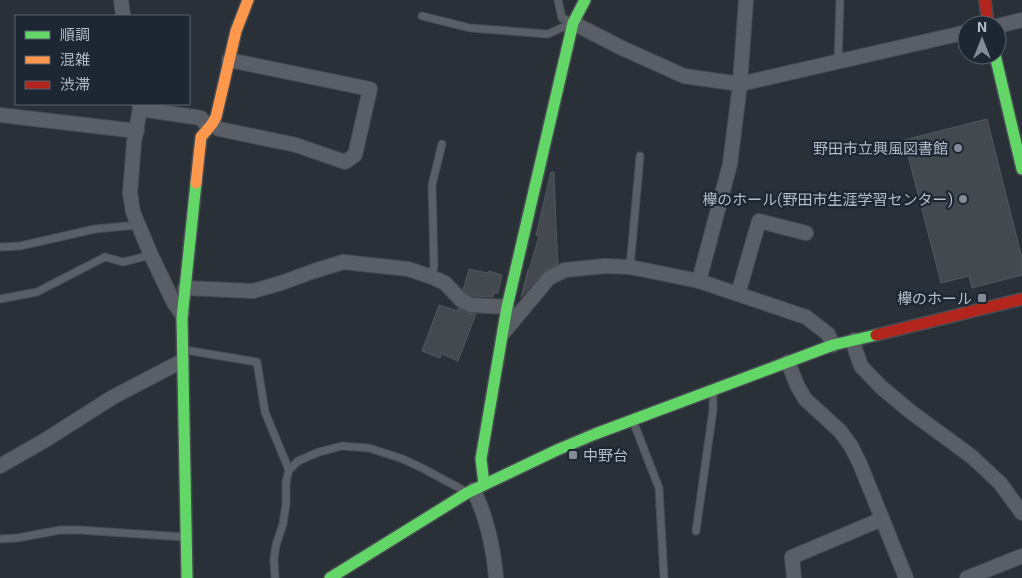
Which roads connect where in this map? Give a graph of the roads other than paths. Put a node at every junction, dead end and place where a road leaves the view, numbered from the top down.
1 (121, 0) edge
2 (248, 0) edge
3 (558, 0) edge
4 (585, 0) edge
5 (746, 0) edge
6 (840, 0) edge
7 (985, 0) edge
8 (123, 15) edge
9 (987, 15) edge
10 (422, 16) dead end
11 (1022, 20) edge
12 (573, 23) junction
13 (1007, 24) edge
14 (957, 34) edge
15 (229, 60) junction
16 (838, 62) junction
17 (997, 65) edge
18 (740, 84) junction
19 (140, 106) edge
20 (0, 115) edge
21 (210, 126) junction
22 (137, 131) junction
23 (442, 144) dead end
24 (640, 156) dead end
25 (1022, 170) edge
26 (138, 225) junction
27 (806, 233) dead end
28 (0, 247) edge
29 (150, 256) junction
30 (630, 267) junction
31 (432, 277) junction
32 (698, 281) junction
33 (185, 288) junction
34 (738, 294) junction
35 (0, 299) edge
36 (1022, 299) edge
37 (507, 307) junction
38 (182, 314) junction
39 (502, 335) junction
40 (854, 340) junction
41 (833, 345) junction
42 (182, 355) junction
43 (788, 362) junction
44 (712, 390) junction
45 (633, 420) junction
46 (0, 466) edge
47 (289, 470) junction
48 (475, 489) junction
49 (1022, 513) edge
50 (882, 520) junction
51 (696, 531) dead end
52 (186, 537) junction
53 (0, 539) edge
54 (1022, 556) edge
55 (187, 578) edge
56 (274, 578) edge
57 (330, 578) edge
58 (496, 578) edge
59 (664, 578) edge
60 (794, 578) edge
61 (906, 578) edge
62 (967, 578) edge

1 - 8 street
2 - 15 street
3 - 12 lane
4 - 12 street
5 - 18 street
6 - 16 lane
7 - 9 street
10 - 12 lane
11 - 13 street
12 - 18 street
12 - 37 street
14 - 16 street
15 - 21 street
15 - 21 street
16 - 18 street
17 - 25 street
18 - 32 street
19 - 21 street
19 - 22 street
20 - 22 street
21 - 33 street
22 - 26 street
23 - 31 lane
24 - 30 lane
26 - 28 lane
26 - 29 street
27 - 34 street
29 - 35 lane
29 - 38 street
30 - 32 street
30 - 39 street
31 - 33 street
31 - 37 street
32 - 34 street
33 - 38 street
34 - 41 street
36 - 40 street
37 - 39 street
38 - 42 street
39 - 48 street
40 - 41 street
40 - 49 street
41 - 43 street
42 - 46 street
42 - 47 lane
42 - 52 street
43 - 44 street
43 - 50 street
44 - 45 street
44 - 51 lane
45 - 48 street
45 - 59 lane
47 - 48 lane
47 - 56 lane
48 - 57 street
48 - 58 street
50 - 60 street
50 - 61 street
52 - 53 lane
52 - 55 street
54 - 62 street

